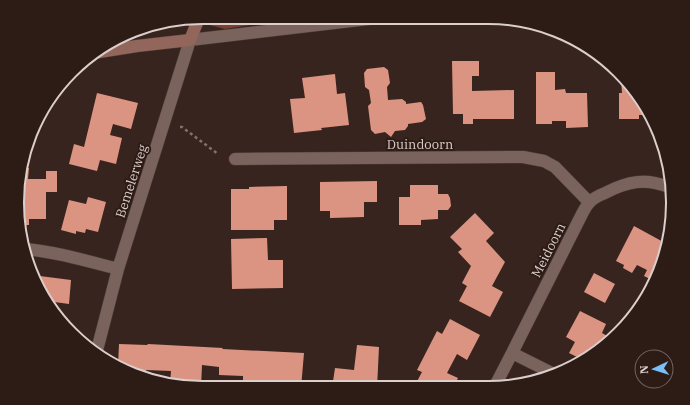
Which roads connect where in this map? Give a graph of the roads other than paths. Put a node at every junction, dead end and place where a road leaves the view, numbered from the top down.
1 (197, 24) edge
2 (326, 24) edge
3 (190, 40) junction
4 (109, 50) edge
5 (235, 159) road end
6 (665, 186) edge
7 (590, 202) junction
8 (30, 249) edge
9 (118, 269) junction
10 (98, 347) edge
11 (512, 353) junction
12 (548, 371) edge
13 (498, 381) edge

1 - 3 street, Bemelerweg
2 - 3 street
3 - 4 street
3 - 9 street, Bemelerweg
5 - 7 street, Duindoorn
6 - 7 street, Meidoorn
7 - 11 street, Meidoorn
8 - 9 street
9 - 10 street, Bemelerweg
11 - 12 street
11 - 13 street, Meidoorn

